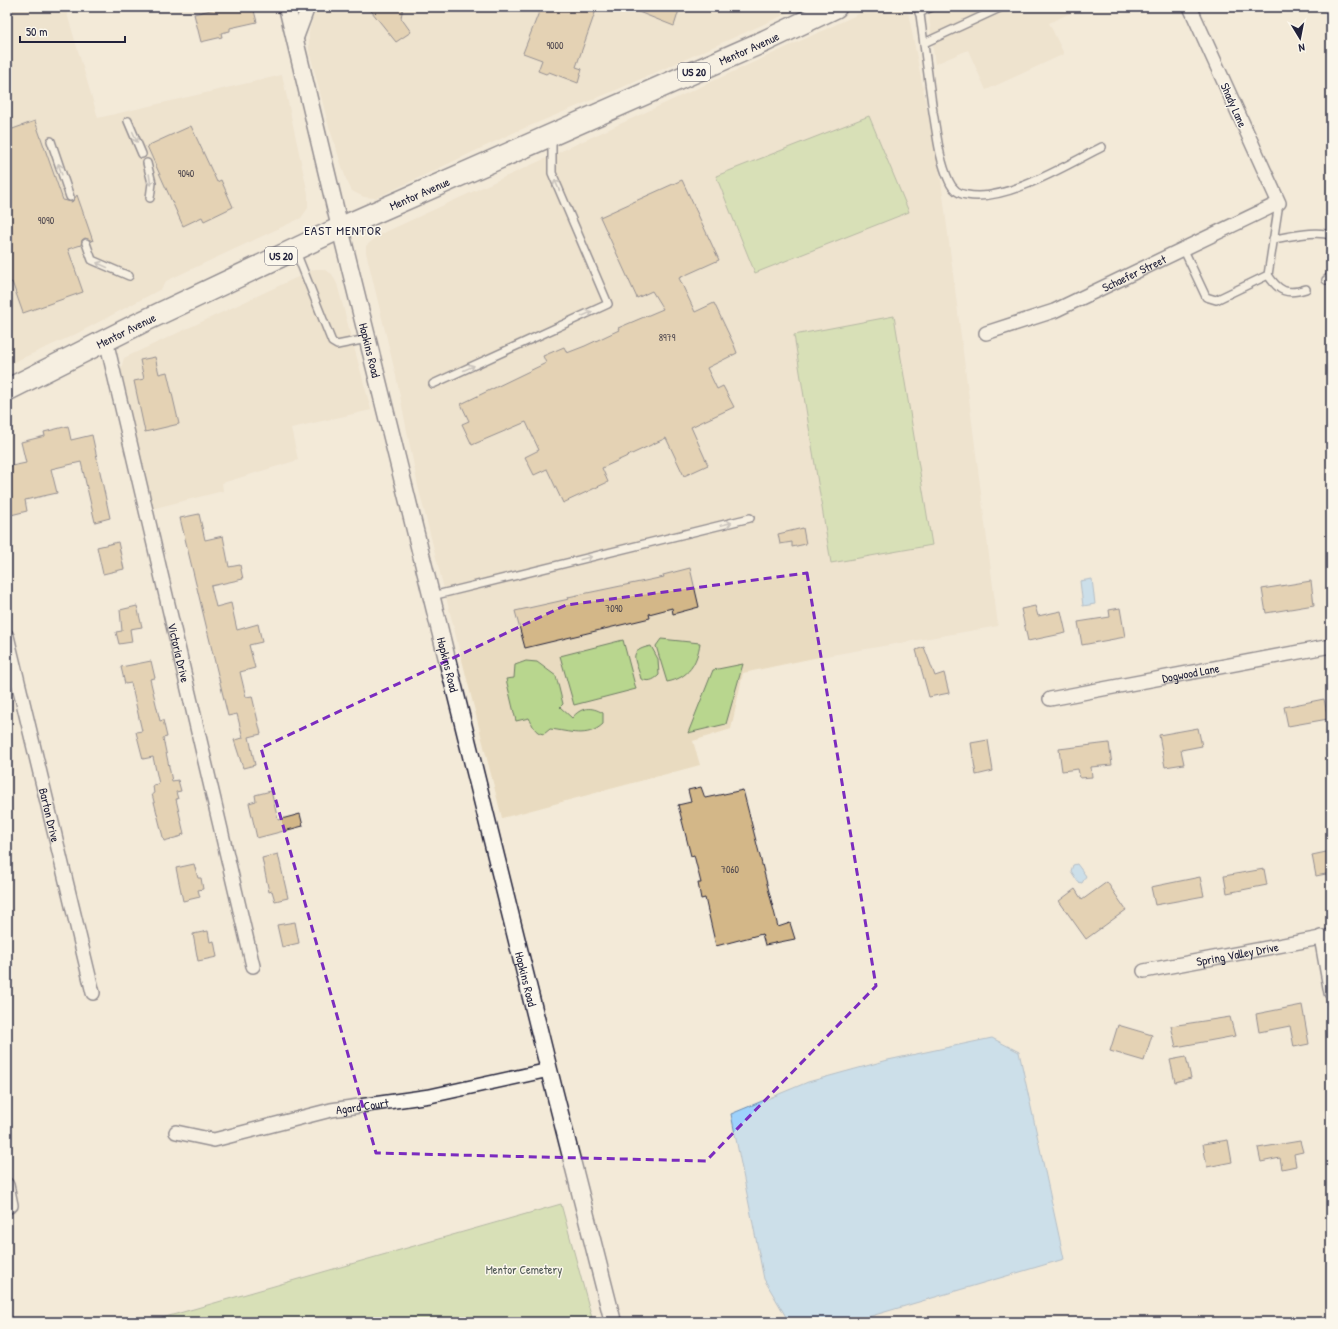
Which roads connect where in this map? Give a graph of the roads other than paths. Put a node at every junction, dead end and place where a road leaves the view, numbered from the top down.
1 (287, 7) edge
2 (308, 7) edge
3 (836, 7) edge
4 (932, 7) edge
5 (1002, 7) edge
6 (1190, 7) edge
7 (919, 10) edge
8 (295, 42) junction
9 (924, 43) junction
10 (128, 121) dead end
11 (552, 135) junction
12 (51, 141) dead end
13 (1102, 147) dead end
14 (142, 154) dead end
15 (146, 162) dead end
16 (70, 198) dead end
17 (150, 198) dead end
18 (1279, 203) junction
19 (340, 228) junction
20 (1331, 236) edge
21 (1274, 239) junction
22 (86, 243) dead end
23 (1183, 248) junction
24 (295, 249) junction
25 (1268, 275) junction
26 (129, 276) dead end
27 (1306, 289) dead end
28 (986, 333) dead end
29 (367, 339) junction
30 (106, 340) junction
31 (433, 384) dead end
32 (7, 390) edge
33 (750, 518) dead end
34 (432, 596) junction
35 (7, 636) edge
36 (1331, 646) edge
37 (1050, 699) dead end
38 (1326, 936) edge
39 (253, 966) dead end
40 (1144, 971) dead end
41 (93, 993) dead end
42 (1331, 993) edge
43 (549, 1070) junction
44 (176, 1132) dead end
45 (7, 1185) edge
46 (9, 1206) edge
47 (613, 1322) edge

1 - 8 street, Hopkins Road
2 - 8 street
3 - 11 main road, Mentor Avenue / US 20
4 - 7 lane
5 - 9 lane
6 - 18 street, Shady Lane
7 - 9 lane
8 - 19 street, Hopkins Road
9 - 13 lane
10 -> 14 lane
11 - 19 main road, Mentor Avenue / US 20
31 -> 11 lane
16 -> 12 lane
15 -> 17 lane
18 - 21 lane
18 - 23 street, Schaefer Street
19 - 24 main road, Mentor Avenue / US 20
19 - 29 street, Hopkins Road
20 - 21 lane
21 - 25 lane
26 -> 22 lane
23 - 25 lane
23 - 28 street, Schaefer Street
24 - 29 lane
24 - 30 main road, Mentor Avenue / US 20
25 - 27 lane
29 - 34 street, Hopkins Road
30 - 32 main road, Mentor Avenue / US 20
30 - 39 street, Victoria Drive
34 -> 33 lane
34 - 43 street, Hopkins Road
35 - 41 street, Barton Drive
36 - 37 street, Dogwood Lane
38 - 40 street, Spring Valley Drive
38 - 42 street
43 - 44 street, Agard Court
43 - 47 street, Hopkins Road
45 - 46 street

